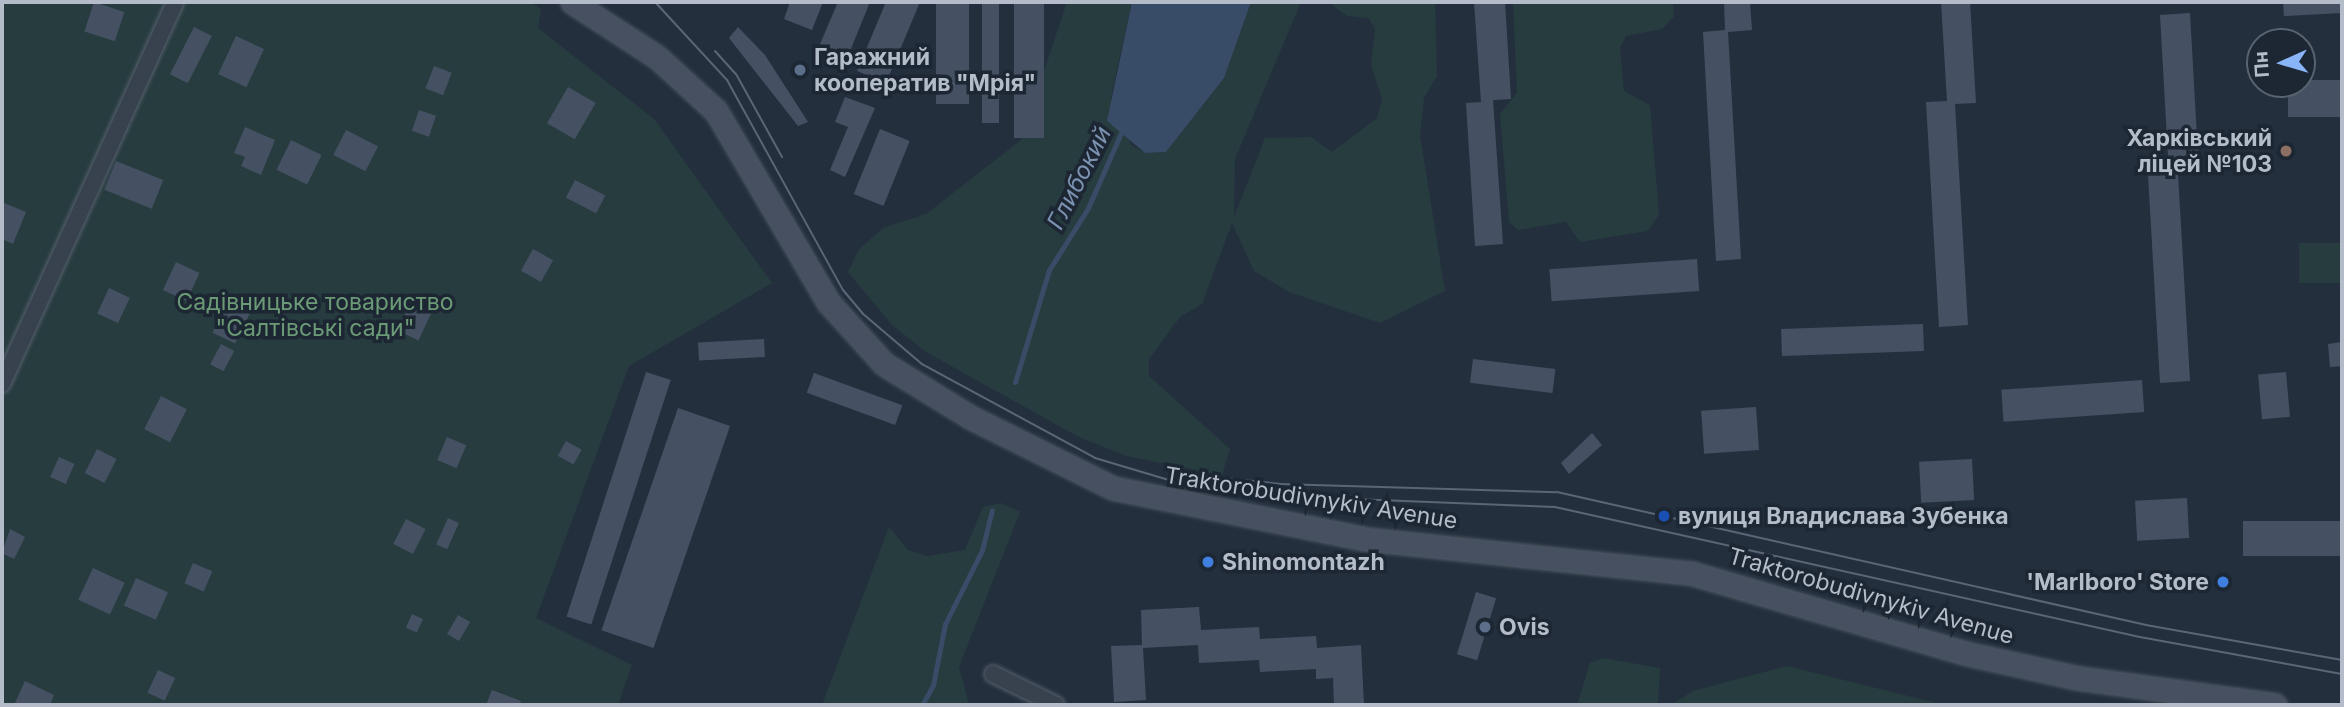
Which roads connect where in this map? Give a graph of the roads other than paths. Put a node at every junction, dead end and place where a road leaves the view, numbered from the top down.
1 (175, 2) edge
2 (572, 2) edge
3 (2, 384) edge
4 (993, 674) dead end
5 (1056, 705) edge
6 (2275, 705) edge

1 - 3 street
2 - 6 main road, Traktorobudivnykiv Avenue
4 - 5 street

